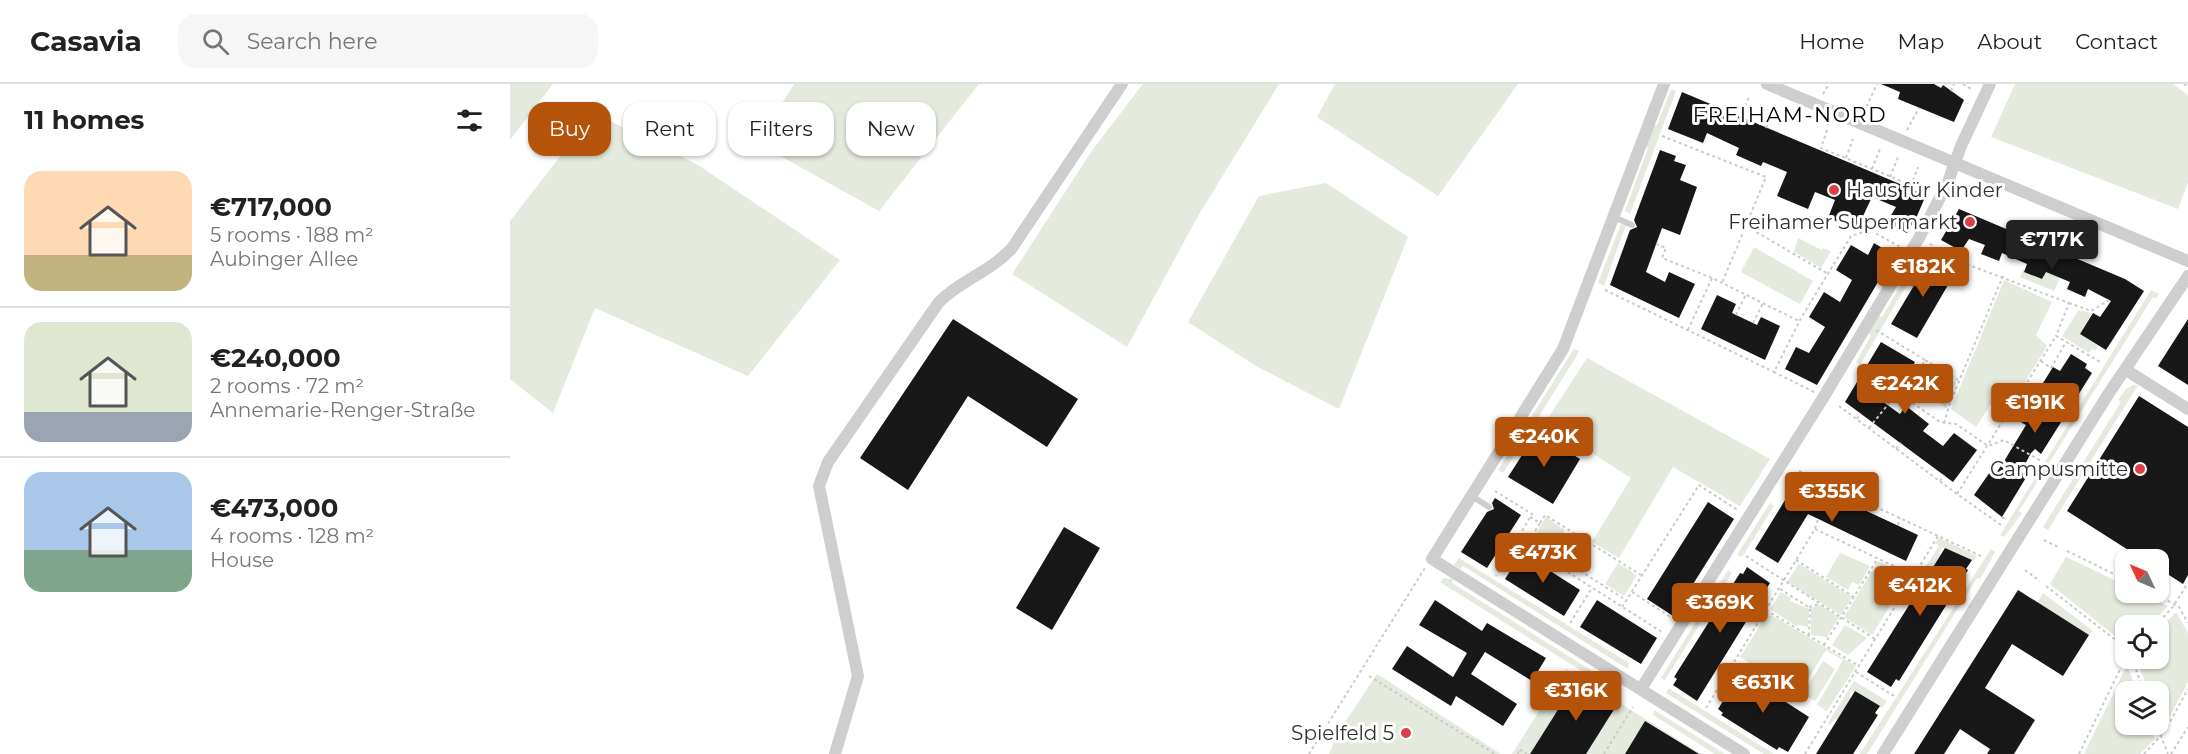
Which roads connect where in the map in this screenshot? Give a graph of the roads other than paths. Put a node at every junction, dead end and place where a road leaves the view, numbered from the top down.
1 (1122, 84) edge
2 (1664, 84) edge
3 (1767, 84) edge
4 (1990, 84) edge
5 (1954, 164) junction
6 (1614, 216) junction
7 (1632, 225) dead end
8 (2188, 261) edge
9 (2188, 276) edge
10 (2126, 370) junction
11 (2188, 409) edge
12 (1472, 496) junction
13 (1490, 507) dead end
14 (1641, 689) junction
15 (835, 754) edge
16 (1744, 754) edge
17 (1883, 754) edge

1 - 15 street
2 - 6 street
3 - 5 street
4 - 5 street
5 - 8 street
5 - 14 street
6 - 7 lane
6 - 12 street
9 - 10 street
10 - 11 street
10 - 17 street
12 - 13 lane
12 - 14 street
14 - 16 street

